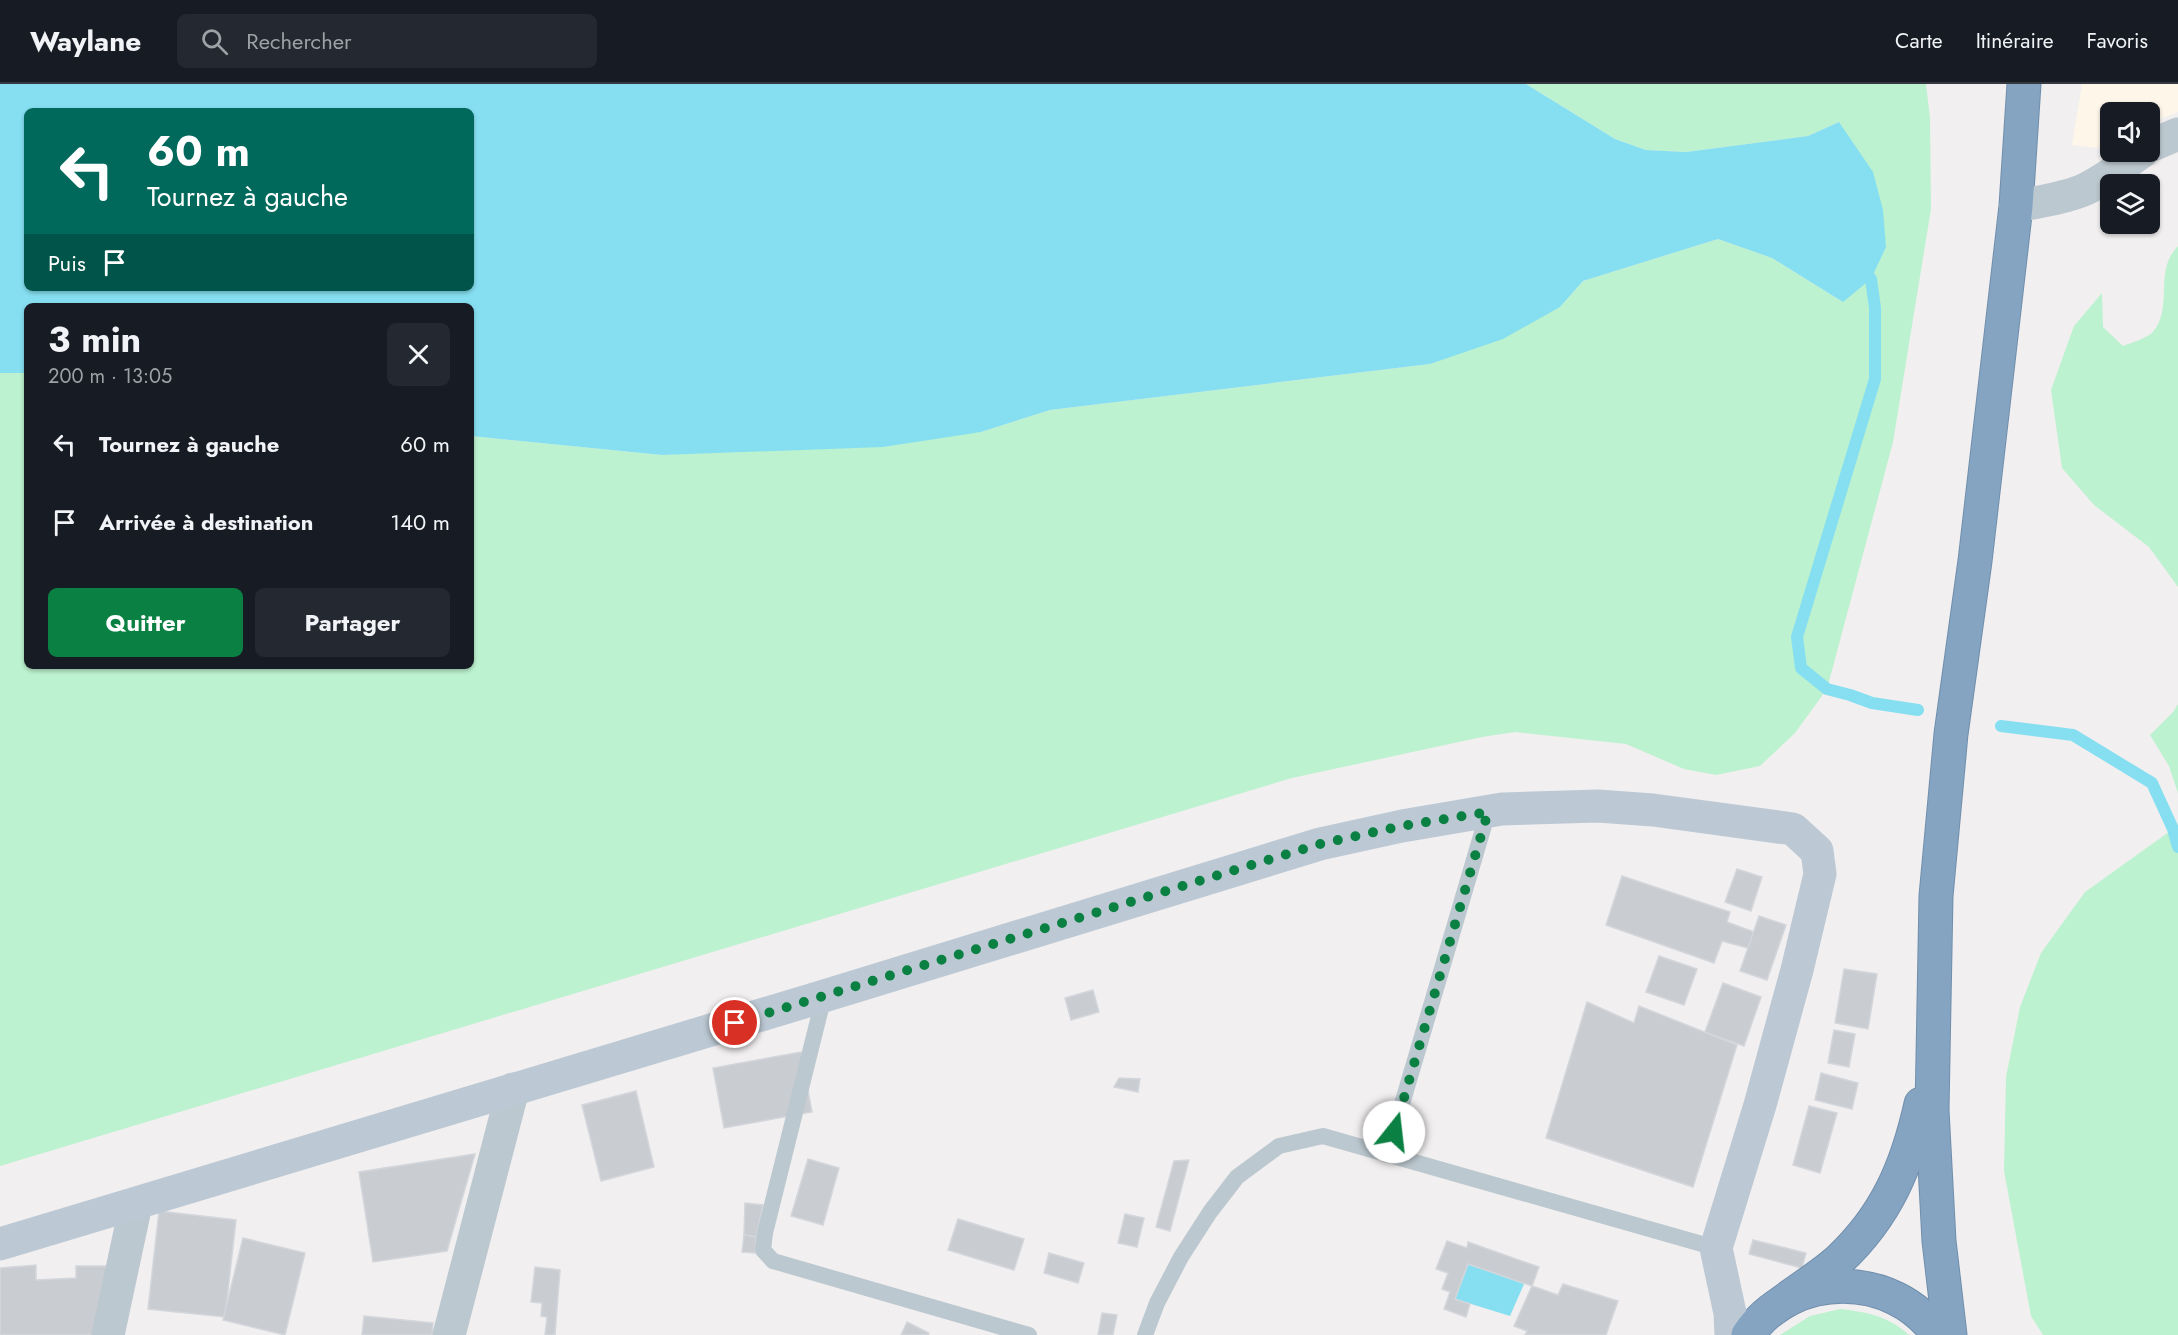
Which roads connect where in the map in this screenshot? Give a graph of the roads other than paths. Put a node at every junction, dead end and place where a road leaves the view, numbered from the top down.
1 (2024, 84) edge
2 (2178, 134) edge
3 (2160, 142) edge
4 (2128, 162) edge
5 (2016, 206) junction
6 (1488, 812) junction
7 (824, 996) junction
8 (1932, 1053) junction
9 (513, 1089) junction
10 (1387, 1155) junction
11 (136, 1204) junction
12 (0, 1244) edge
13 (1716, 1248) junction
14 (1725, 1286) junction
15 (1772, 1308) junction
16 (108, 1335) edge
17 (449, 1335) edge
18 (1029, 1335) edge
19 (1145, 1335) edge
20 (1731, 1335) edge
21 (1748, 1335) edge
22 (1938, 1335) edge
23 (1950, 1335) edge

1 - 5 highway
2 - 3 street
4 - 5 street
5 - 8 highway
6 - 7 street
6 - 10 lane
6 - 13 street
7 - 9 street
7 - 18 lane
8 - 15 highway
8 - 23 highway
9 - 11 street
9 - 17 street
10 - 13 lane
10 - 19 lane
11 - 12 street
11 - 16 street
13 - 14 street
14 - 15 street
14 - 20 street
15 - 21 highway
15 - 22 highway

